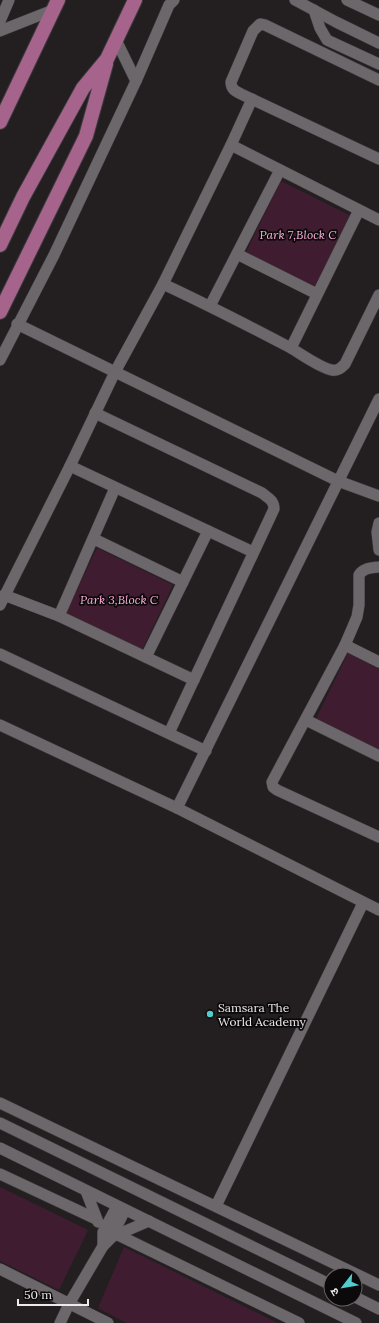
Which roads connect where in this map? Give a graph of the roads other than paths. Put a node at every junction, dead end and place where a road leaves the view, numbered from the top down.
1 (9, 0) edge
2 (135, 0) edge
3 (174, 0) edge
4 (294, 0) edge
5 (347, 0) edge
6 (55, 5) edge
7 (314, 10) junction
8 (379, 15) edge
9 (0, 21) edge
10 (0, 31) edge
11 (116, 40) junction
12 (379, 43) edge
13 (108, 59) junction
14 (379, 64) edge
15 (379, 80) edge
16 (136, 81) junction
17 (252, 99) junction
18 (0, 122) edge
19 (231, 145) junction
20 (379, 159) edge
21 (280, 170) junction
22 (359, 210) junction
23 (379, 220) edge
24 (0, 245) edge
25 (237, 254) junction
26 (164, 284) junction
27 (317, 294) junction
28 (379, 295) edge
29 (210, 306) junction
30 (0, 312) edge
31 (17, 324) junction
32 (291, 348) junction
33 (0, 360) edge
34 (115, 372) junction
35 (379, 399) edge
36 (95, 413) junction
37 (70, 466) junction
38 (338, 481) junction
39 (115, 488) junction
40 (379, 496) edge
41 (379, 523) edge
42 (208, 531) junction
43 (94, 539) junction
44 (379, 550) edge
45 (253, 552) junction
46 (379, 567) edge
47 (183, 582) junction
48 (2, 600) edge
49 (59, 616) junction
50 (345, 645) junction
51 (0, 654) edge
52 (146, 657) junction
53 (379, 662) edge
54 (194, 680) junction
55 (306, 720) junction
56 (0, 726) edge
57 (169, 733) junction
58 (206, 751) junction
59 (379, 756) edge
60 (177, 808) junction
61 (379, 837) edge
62 (363, 902) junction
63 (379, 910) edge
64 (0, 1103) edge
65 (0, 1123) edge
66 (0, 1148) edge
67 (0, 1174) edge
68 (86, 1191) junction
69 (216, 1206) junction
70 (121, 1208) junction
71 (96, 1219) junction
72 (149, 1222) junction
73 (111, 1234) junction
74 (0, 1270) edge
75 (323, 1281) edge
76 (379, 1285) edge
77 (363, 1301) edge
78 (69, 1304) junction
79 (379, 1309) edge
80 (60, 1323) edge
81 (108, 1323) edge
82 (299, 1323) edge
83 (356, 1323) edge

1 - 9 street
2 - 11 main road
3 - 16 street
4 - 7 street
5 - 8 street
6 - 10 street
6 - 18 main road
7 - 12 street
7 - 14 street
11 - 13 main road
11 - 16 street
13 - 24 main road
13 - 30 main road
15 - 17 street
16 - 31 street
17 - 19 street
17 - 20 street
19 - 21 street
19 - 26 street
21 - 22 street
21 - 25 street
22 - 23 street
22 - 27 street
25 - 27 street
25 - 29 street
26 - 29 street
26 - 34 street
27 - 32 street
28 - 32 street
29 - 32 street
31 - 33 street
31 - 34 street
34 - 36 street
34 - 38 street
35 - 38 street
36 - 37 street
36 - 45 street
37 - 39 street
37 - 48 street
38 - 40 street
38 - 58 street
39 - 42 street
39 - 43 street
41 - 44 street
42 - 45 street
42 - 47 street
43 - 47 street
43 - 49 street
45 - 54 street
46 - 50 street
47 - 52 street
48 - 49 street
49 - 52 street
50 - 53 street
50 - 55 street
51 - 57 street
52 - 54 street
54 - 57 street
55 - 59 street
55 - 61 street
56 - 60 street
57 - 58 street
58 - 60 street
60 - 62 street
62 - 63 street
62 - 69 street
64 - 69 street
65 - 75 street
66 - 68 street
67 - 71 street
68 - 70 street
68 - 71 street
69 - 76 street
70 - 72 street
70 - 73 street
71 - 73 street
72 - 73 street
72 - 83 street
73 - 78 street
73 - 82 street
74 - 78 street
77 - 79 street
78 - 80 street
78 - 81 street

